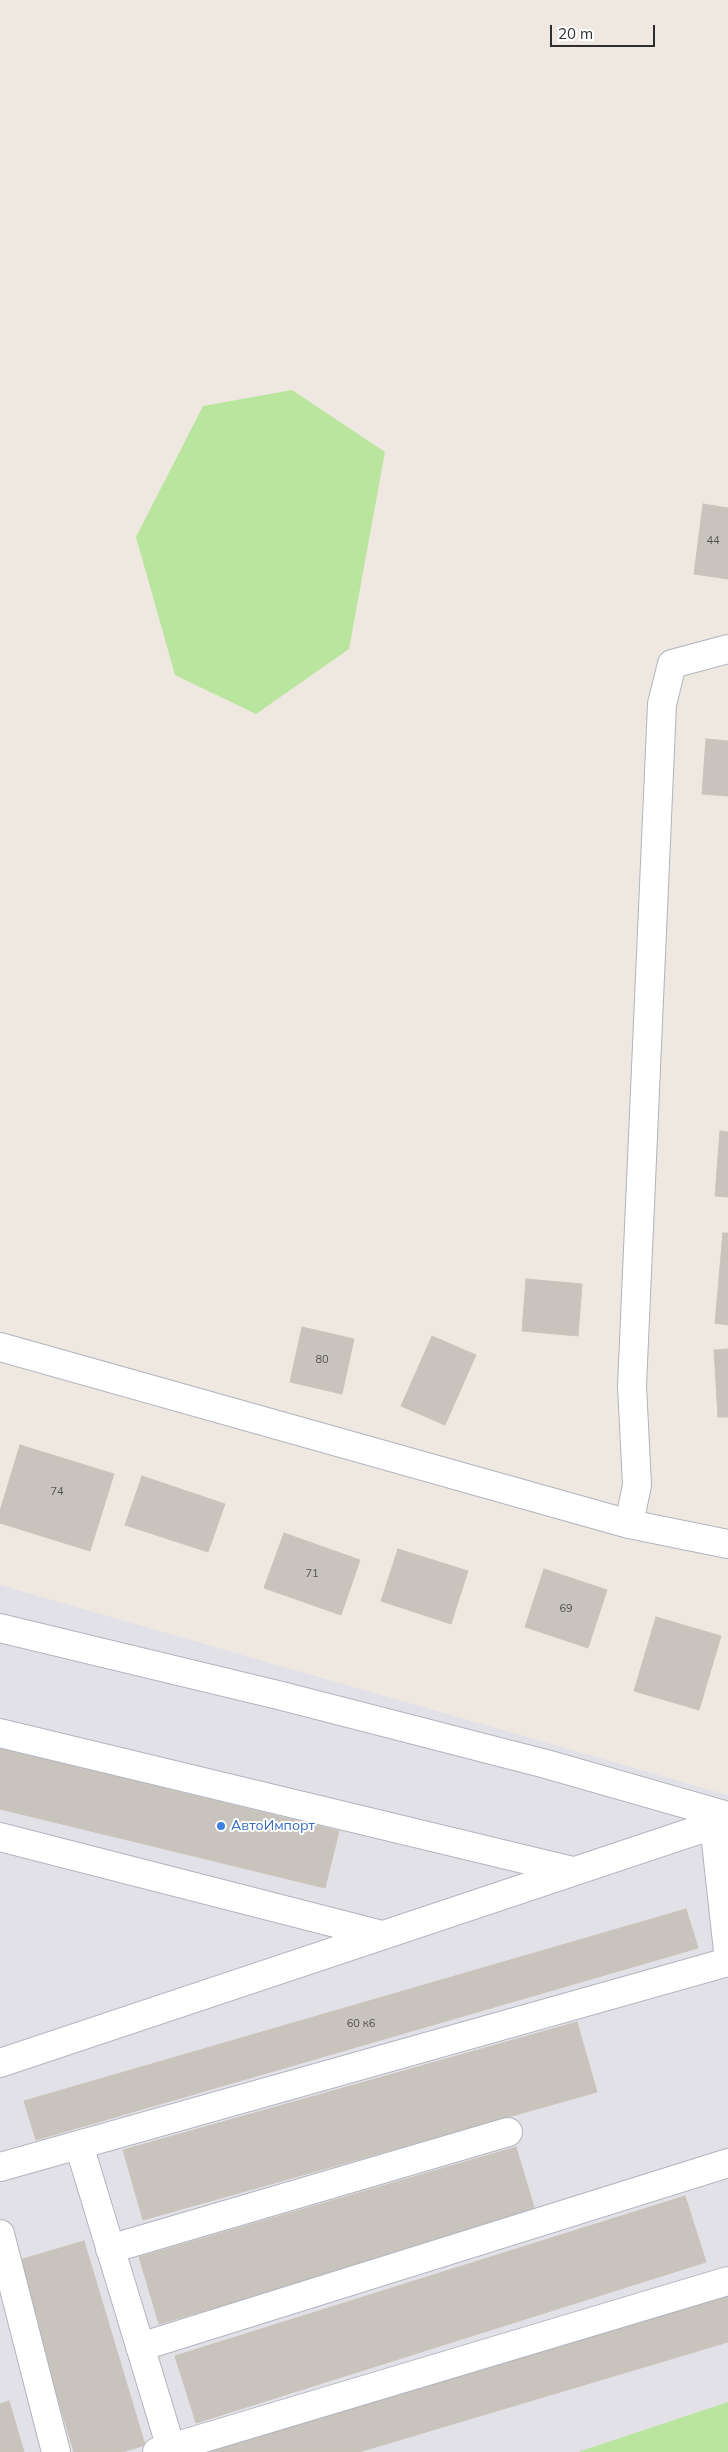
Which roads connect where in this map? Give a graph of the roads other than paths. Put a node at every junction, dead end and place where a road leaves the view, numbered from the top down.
1 (728, 649) edge
2 (0, 1347) edge
3 (629, 1524) junction
4 (728, 1544) edge
5 (0, 1628) edge
6 (0, 1733) edge
7 (723, 1820) edge
8 (0, 1837) edge
9 (573, 1871) junction
10 (382, 1935) junction
11 (728, 1951) edge
12 (728, 1962) edge
13 (0, 2063) edge
14 (508, 2132) dead end
15 (79, 2145) junction
16 (728, 2163) edge
17 (0, 2167) edge
18 (0, 2234) edge
19 (110, 2249) junction
20 (728, 2281) edge
21 (140, 2347) junction
22 (164, 2450) edge
23 (56, 2452) edge

1 - 3 street
2 - 3 street
3 - 4 street
5 - 7 street
6 - 9 street
7 - 9 street
7 - 11 street
8 - 10 street
9 - 10 street
10 - 13 street
12 - 15 street
14 - 19 street
15 - 17 street
15 - 19 street
16 - 21 street
18 - 23 street
19 - 21 street
20 - 22 street
21 - 22 street

